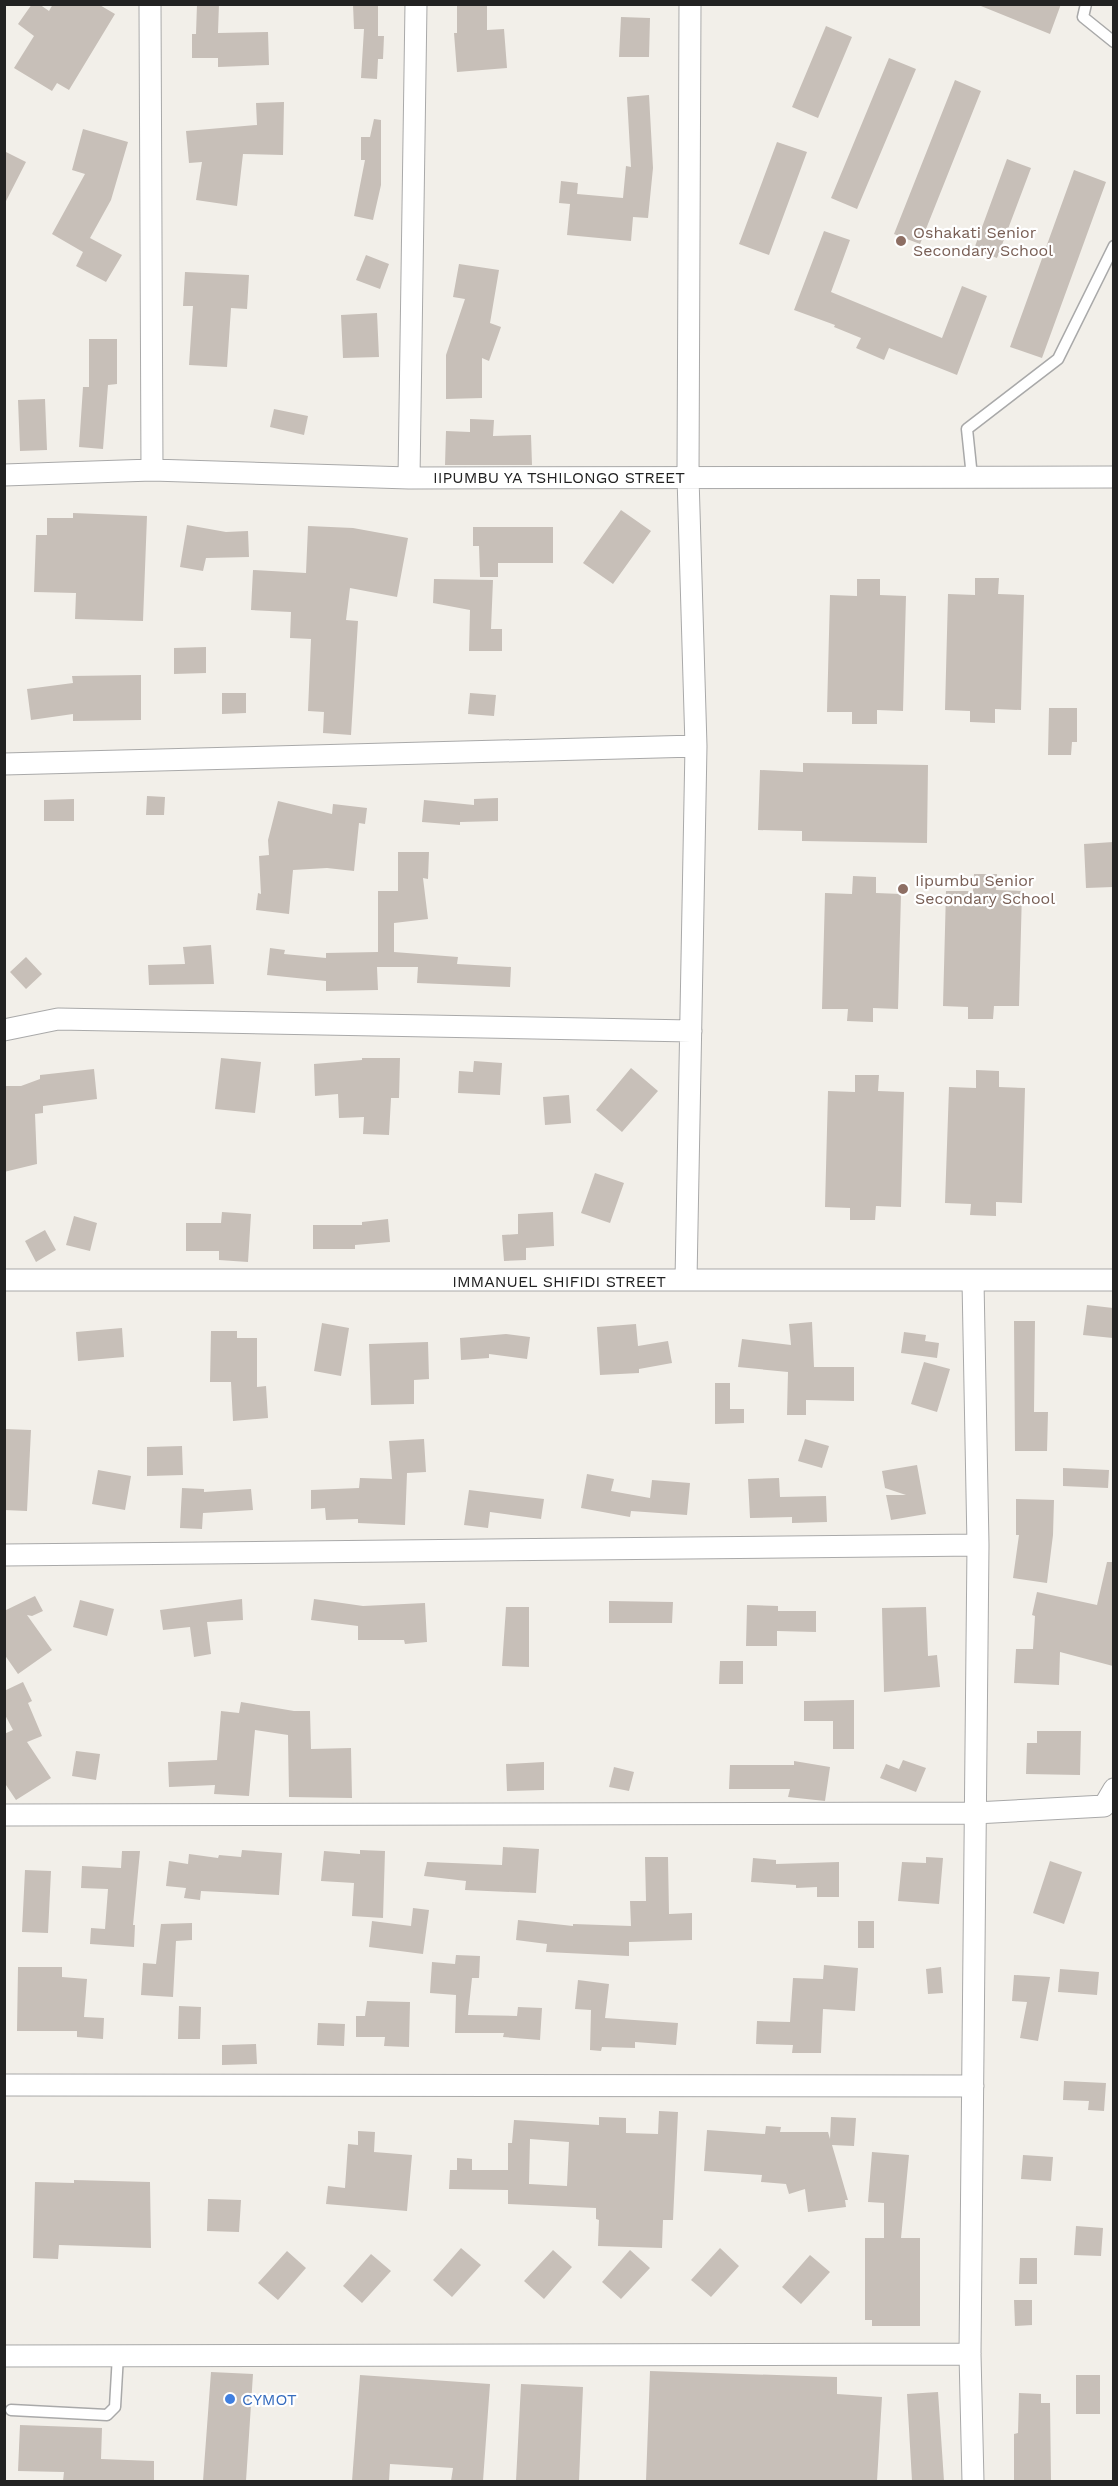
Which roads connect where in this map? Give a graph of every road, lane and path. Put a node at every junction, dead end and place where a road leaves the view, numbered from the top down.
1 (150, 4) edge
2 (416, 4) edge
3 (690, 4) edge
4 (1086, 4) edge
5 (1113, 42) edge
6 (1113, 246) edge
7 (152, 470) junction
8 (4, 475) edge
9 (688, 477) junction
10 (972, 477) junction
11 (1113, 477) edge
12 (409, 478) junction
13 (696, 746) junction
14 (4, 764) edge
15 (4, 1030) edge
16 (691, 1031) junction
17 (4, 1280) edge
18 (687, 1280) junction
19 (1113, 1280) edge
20 (973, 1281) junction
21 (978, 1545) junction
22 (4, 1555) edge
23 (1110, 1802) edge
24 (975, 1813) junction
25 (4, 1815) edge
26 (4, 2085) edge
27 (973, 2086) junction
28 (970, 2354) junction
29 (118, 2355) junction
30 (4, 2356) edge
31 (11, 2410) dead end
32 (973, 2481) edge

1 - 7 street
2 - 12 street
3 - 9 street
4 - 5 lane
6 - 10 lane
7 - 8 street, IIPUMBU YA TSHILONGO STREET
7 - 12 street, IIPUMBU YA TSHILONGO STREET
9 - 10 street, IIPUMBU YA TSHILONGO STREET
9 - 12 street, IIPUMBU YA TSHILONGO STREET
9 - 13 street
10 - 11 street, IIPUMBU YA TSHILONGO STREET
13 - 14 street
13 - 16 street
15 - 16 street
16 - 18 street
17 - 18 street, IMMANUEL SHIFIDI STREET
18 - 20 street, IMMANUEL SHIFIDI STREET
19 - 20 street, IMMANUEL SHIFIDI STREET
20 - 21 street
21 - 22 street
21 - 24 street
23 - 24 street
24 - 25 street
24 - 27 street
26 - 27 street
27 - 28 street
28 - 29 street
28 - 32 street
29 - 30 street
29 - 31 lane

